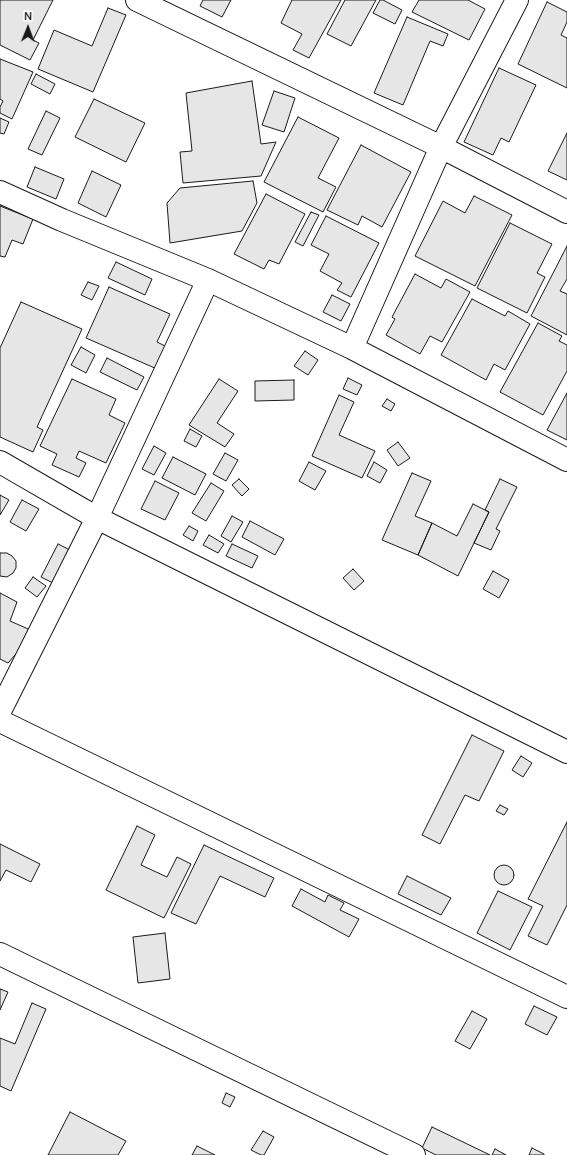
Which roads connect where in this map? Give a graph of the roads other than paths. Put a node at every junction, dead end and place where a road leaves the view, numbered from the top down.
1 (137, 0) edge
2 (517, 0) edge
3 (441, 147) junction
4 (0, 192) edge
5 (567, 212) edge
6 (208, 280) junction
7 (352, 348) junction
8 (567, 460) edge
9 (0, 462) edge
10 (97, 518) junction
11 (0, 711) edge
12 (0, 721) edge
13 (567, 752) edge
14 (0, 954) edge
15 (567, 997) edge
16 (414, 1155) edge

1 - 3 street
2 - 3 street
3 - 5 street
3 - 7 street
4 - 6 street
6 - 7 street
6 - 10 street
7 - 8 street
9 - 10 street
10 - 11 street
10 - 13 street
12 - 15 street
14 - 16 street

